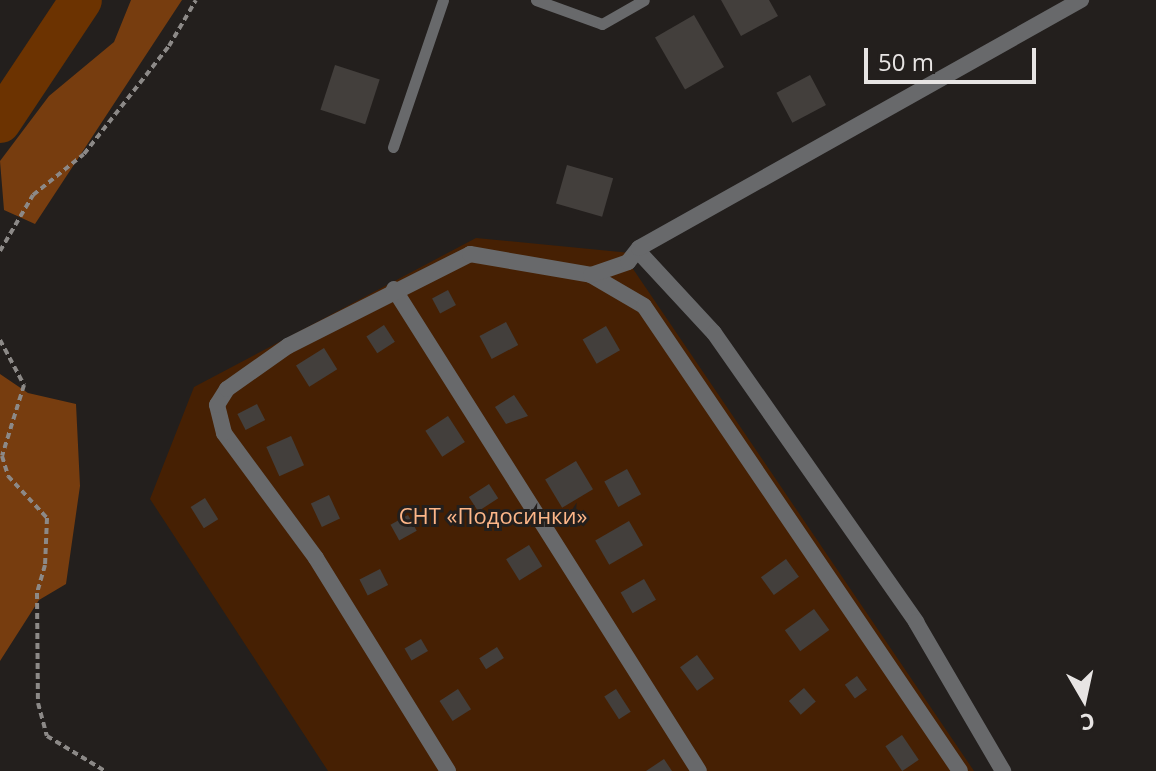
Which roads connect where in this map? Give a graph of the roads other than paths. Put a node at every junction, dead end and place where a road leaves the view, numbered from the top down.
1 (443, 0) edge
2 (536, 0) edge
3 (644, 0) edge
4 (1081, 0) edge
5 (393, 147) dead end
6 (639, 252) junction
7 (591, 275) junction
8 (394, 289) junction
9 (448, 771) edge
10 (699, 771) edge
11 (960, 771) edge
12 (1003, 771) edge

1 - 5 lane
2 - 3 lane
4 - 6 street
6 - 7 street
6 - 12 street
7 - 8 street
7 - 11 street
8 - 9 street
8 - 10 street

